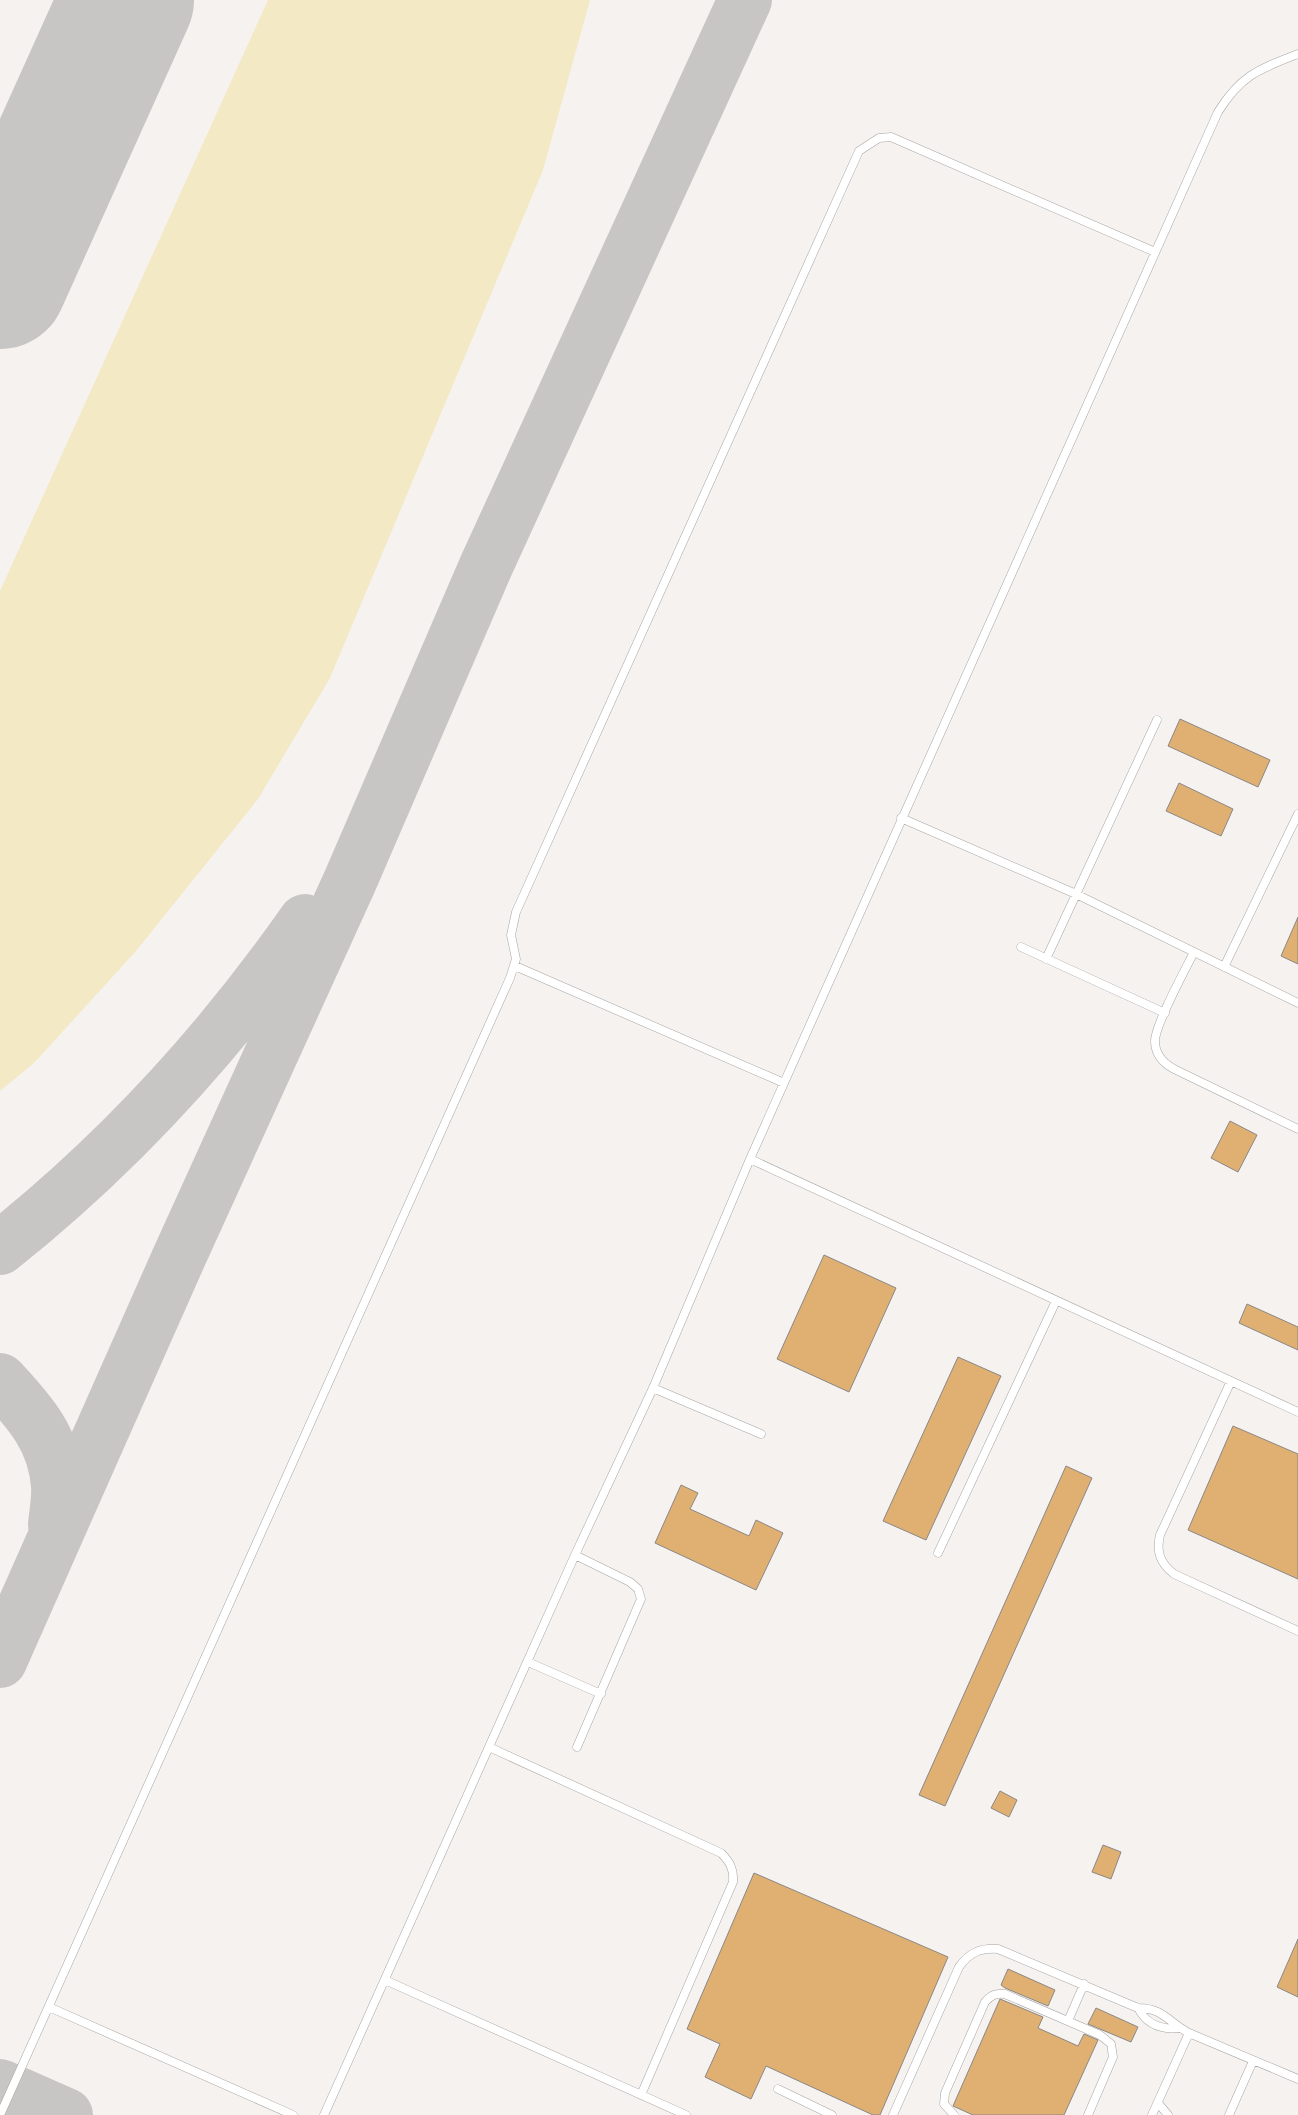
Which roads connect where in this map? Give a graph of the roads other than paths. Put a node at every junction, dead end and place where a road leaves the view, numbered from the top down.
1 (1298, 54) edge
2 (1155, 252) junction
3 (1157, 720) dead end
4 (1298, 814) edge
5 (901, 818) junction
6 (1076, 894) junction
7 (1020, 947) dead end
8 (1194, 952) junction
9 (1046, 959) junction
10 (515, 966) junction
11 (1224, 967) junction
12 (1298, 1003) edge
13 (1165, 1013) junction
14 (784, 1083) junction
15 (1298, 1129) edge
16 (750, 1159) junction
17 (1056, 1301) junction
18 (1231, 1381) junction
19 (653, 1388) junction
20 (1298, 1412) edge
21 (761, 1434) dead end
22 (938, 1553) dead end
23 (575, 1555) junction
24 (1298, 1631) edge
25 (528, 1662) junction
26 (601, 1694) junction
27 (489, 1747) junction
28 (577, 1747) dead end
29 (385, 1980) junction
30 (1084, 1984) junction
31 (49, 2007) junction
32 (1138, 2008) junction
33 (1068, 2021) junction
34 (1179, 2028) junction
35 (1189, 2033) junction
36 (1253, 2061) junction
37 (1298, 2079) edge
38 (778, 2089) dead end
39 (641, 2095) junction
40 (1158, 2103) junction
41 (0, 2115) edge
42 (293, 2115) edge
43 (324, 2115) edge
44 (686, 2115) edge
45 (832, 2115) edge
46 (893, 2115) edge
47 (954, 2115) edge
48 (1088, 2115) edge
49 (1152, 2115) edge
50 (1168, 2115) edge
51 (1229, 2115) edge

1 - 2 lane
2 - 5 lane
2 - 10 lane
3 - 6 lane
4 - 11 lane
5 - 6 lane
5 - 14 lane
6 - 8 lane
6 - 9 lane
7 - 9 lane
8 - 11 lane
8 - 13 lane
9 - 13 lane
10 - 14 lane
10 - 31 lane
11 - 12 lane
13 - 15 lane
14 - 16 lane
16 - 17 lane
16 - 19 lane
17 - 18 lane
17 - 22 lane
18 - 20 lane
18 - 24 lane
19 - 21 lane
19 - 23 lane
23 - 25 lane
23 - 26 lane
25 - 26 lane
25 - 27 lane
26 - 28 lane
27 - 29 lane
27 - 39 lane
29 - 39 lane
29 - 43 lane
30 - 32 lane
30 - 33 lane
30 - 46 lane
31 - 41 lane
31 - 42 lane
32 - 34 lane
32 - 34 lane
33 - 47 lane
33 - 48 lane
34 - 35 lane
35 - 36 lane
35 - 40 lane
36 - 37 lane
36 - 51 lane
38 - 45 lane
39 - 44 lane
40 - 49 lane
40 - 50 lane

